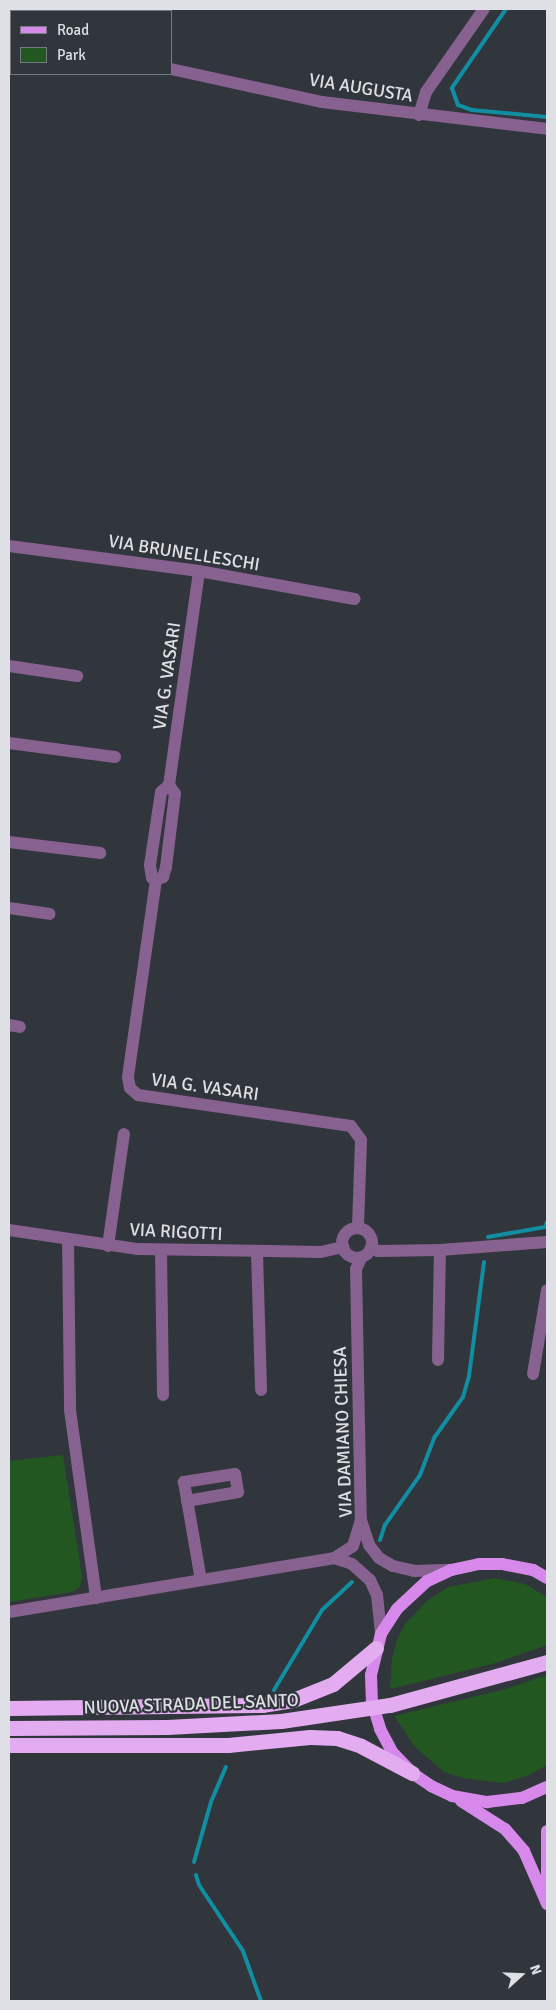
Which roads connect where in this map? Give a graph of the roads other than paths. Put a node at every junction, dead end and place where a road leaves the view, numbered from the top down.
1 (484, 9) edge
2 (172, 69) edge
3 (419, 115) junction
4 (547, 129) edge
5 (9, 546) edge
6 (199, 571) junction
7 (354, 599) dead end
8 (9, 666) edge
9 (77, 676) dead end
10 (9, 742) edge
11 (115, 757) dead end
12 (9, 842) edge
13 (100, 854) dead end
14 (9, 908) edge
15 (50, 914) dead end
16 (124, 1134) dead end
17 (358, 1228) junction
18 (9, 1230) edge
19 (68, 1239) junction
20 (547, 1242) edge
21 (108, 1246) junction
22 (342, 1248) junction
23 (371, 1248) junction
24 (161, 1250) junction
25 (440, 1250) junction
26 (257, 1253) junction
27 (361, 1258) junction
28 (547, 1290) edge
29 (438, 1360) dead end
30 (533, 1374) dead end
31 (261, 1390) dead end
32 (163, 1395) dead end
33 (187, 1502) dead end
34 (362, 1520) junction
35 (334, 1558) junction
36 (451, 1570) junction
37 (547, 1578) edge
38 (201, 1580) junction
39 (96, 1598) junction
40 (9, 1612) edge
41 (378, 1641) junction
42 (547, 1662) edge
43 (9, 1708) edge
44 (9, 1728) edge
45 (9, 1745) edge
46 (412, 1773) junction
47 (547, 1786) edge
48 (452, 1796) junction
49 (547, 1831) edge
50 (547, 1893) edge
51 (547, 1904) edge

1 - 3 street
2 - 3 street, VIA AUGUSTA
3 - 4 street, VIA AUGUSTA
5 - 6 street, VIA BRUNELLESCHI
6 - 7 street, VIA BRUNELLESCHI
6 - 17 street, VIA G. VASARI
8 - 9 street
10 - 11 street
12 - 13 street
14 - 15 street
16 - 21 street
17 - 22 street
17 - 23 street
18 - 19 street, VIA RIGOTTI
19 - 21 street, VIA RIGOTTI
19 - 39 street
20 - 25 street
21 - 24 street, VIA RIGOTTI
22 - 26 street, VIA RIGOTTI
22 - 27 street
23 - 25 street
23 - 27 street
24 - 26 street, VIA RIGOTTI
24 - 32 street
25 - 29 street
26 - 31 street
27 - 34 street, VIA DAMIANO CHIESA
28 - 30 street
33 - 38 street
34 - 35 street
34 - 36 street, VIA DAMIANO CHIESA
35 - 38 street
35 - 41 street
36 - 37 main road
36 - 41 main road
38 - 39 street
39 - 40 street
41 - 43 highway
41 - 46 main road
42 - 44 highway, NUOVA STRADA DEL SANTO, bridge
45 - 46 highway
46 - 48 main road
47 - 48 main road
48 - 51 main road
49 - 50 main road

